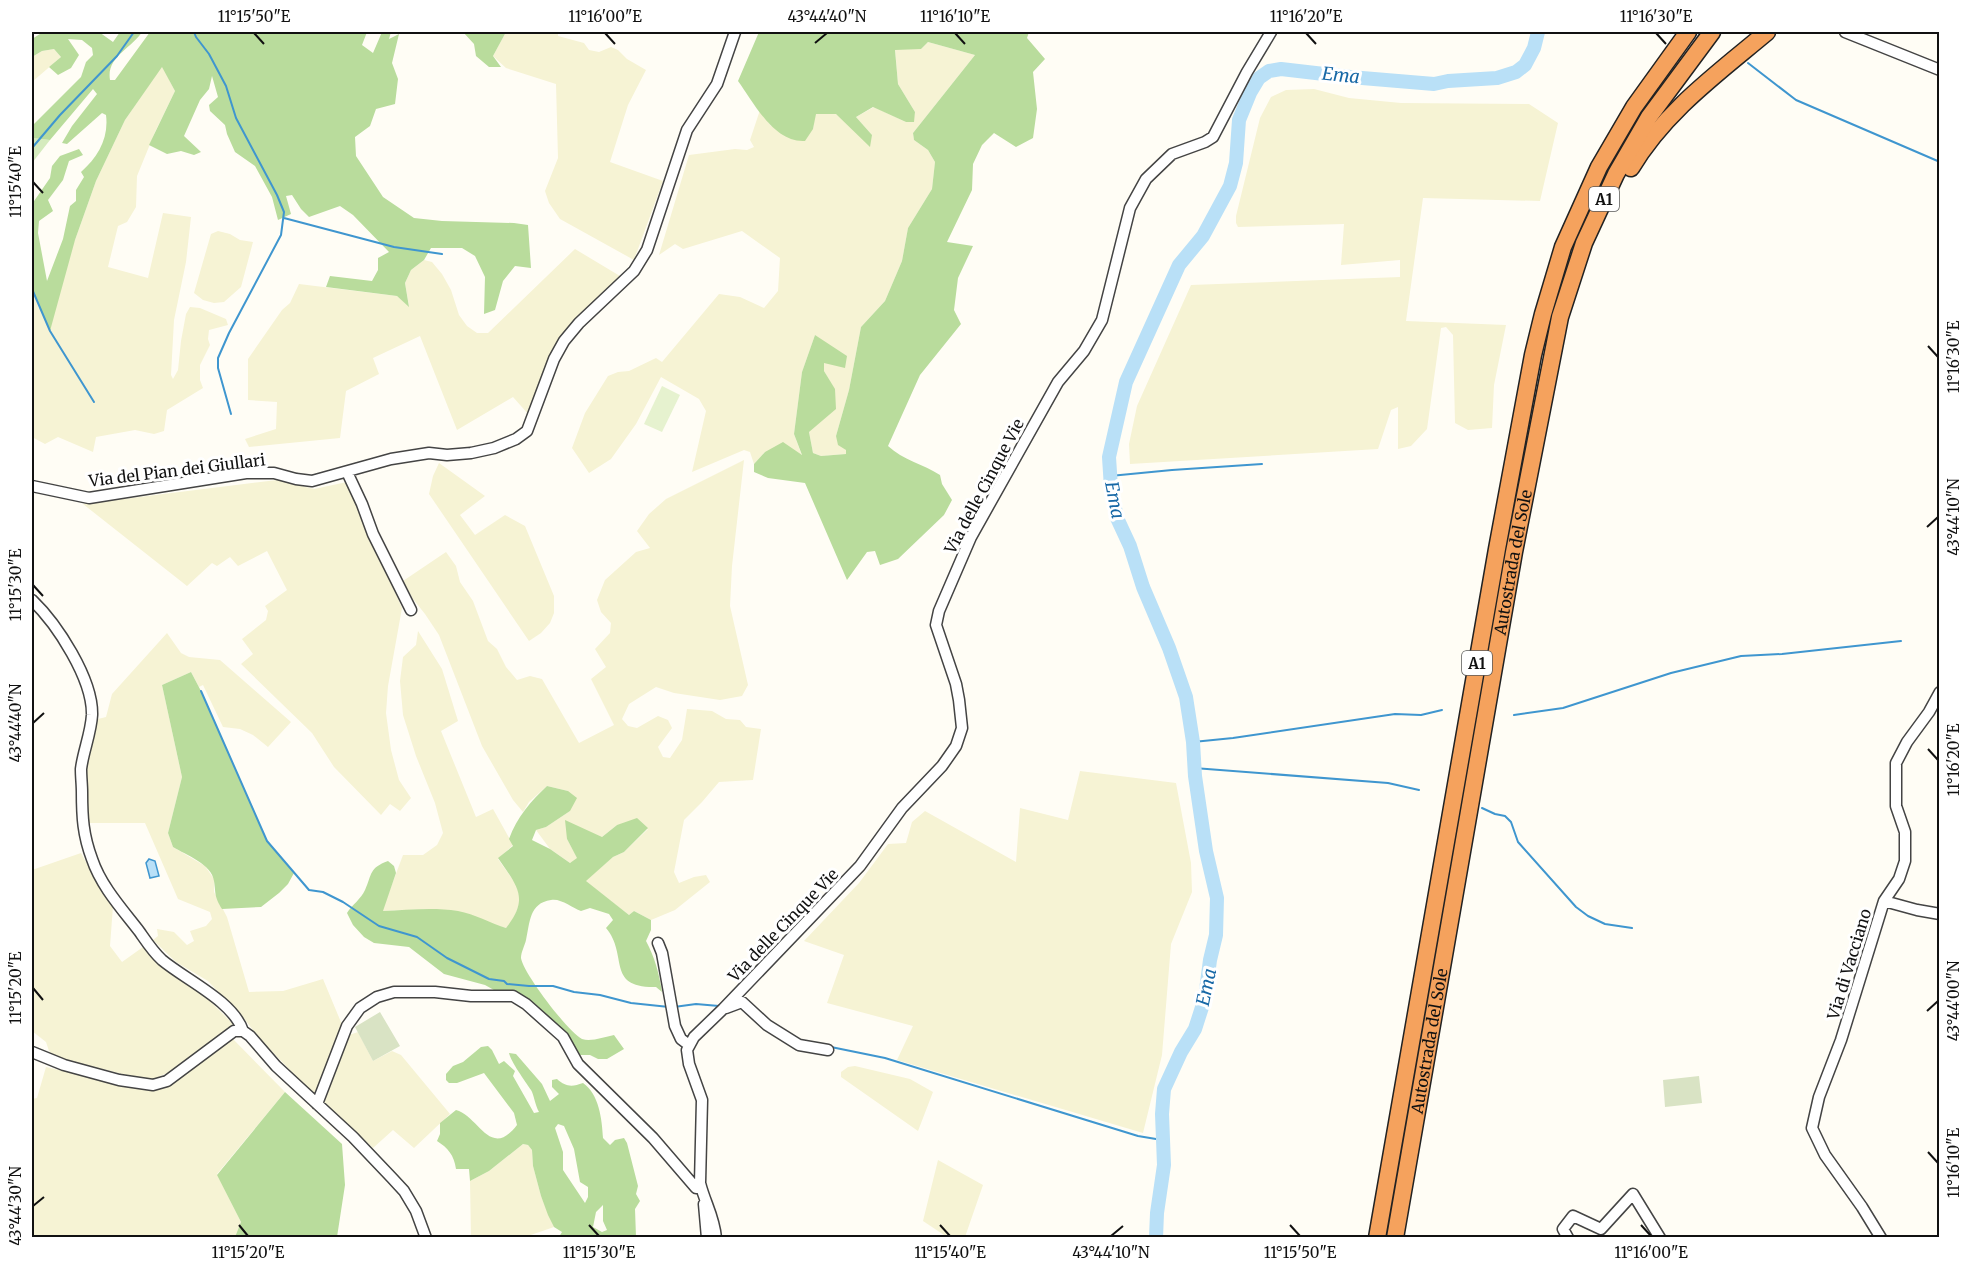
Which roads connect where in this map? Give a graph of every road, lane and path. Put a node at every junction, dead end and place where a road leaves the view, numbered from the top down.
1 (735, 32) edge
2 (1271, 32) edge
3 (1688, 32) edge
4 (1712, 32) edge
5 (1767, 32) edge
6 (1845, 32) edge
7 (1940, 70) edge
8 (1570, 285) junction
9 (347, 472) junction
10 (32, 486) edge
11 (32, 600) edge
12 (411, 610) dead end
13 (1940, 692) edge
14 (1884, 901) junction
15 (1940, 914) edge
16 (658, 943) dead end
17 (723, 1009) junction
18 (243, 1031) junction
19 (689, 1045) junction
20 (828, 1050) dead end
21 (32, 1052) edge
22 (317, 1104) junction
23 (702, 1191) junction
24 (426, 1238) edge
25 (707, 1238) edge
26 (716, 1238) edge
27 (1377, 1238) edge
28 (1395, 1238) edge
29 (1568, 1238) edge
30 (1660, 1238) edge
31 (1881, 1238) edge

1 - 9 street, Via del Pian dei Giullari
2 - 17 street, Via delle Cinque Vie
3 - 27 highway, Autostrada del Sole / A1
4 - 8 highway, Autostrada del Sole / A1
5 - 8 highway
6 - 7 street
8 - 28 highway, Autostrada del Sole / A1
9 - 10 street, Via del Pian dei Giullari
9 - 12 street
11 - 18 street
13 - 14 street, Via di Vacciano
14 - 15 street
14 - 31 street, Via di Vacciano
16 - 19 street
17 - 19 street, Via delle Cinque Vie
17 - 20 street, Via delle Cinque Vie
18 - 21 street
18 - 22 street
19 - 23 street
22 - 23 street
22 - 24 street
23 - 25 street
23 - 26 street
29 - 30 street

